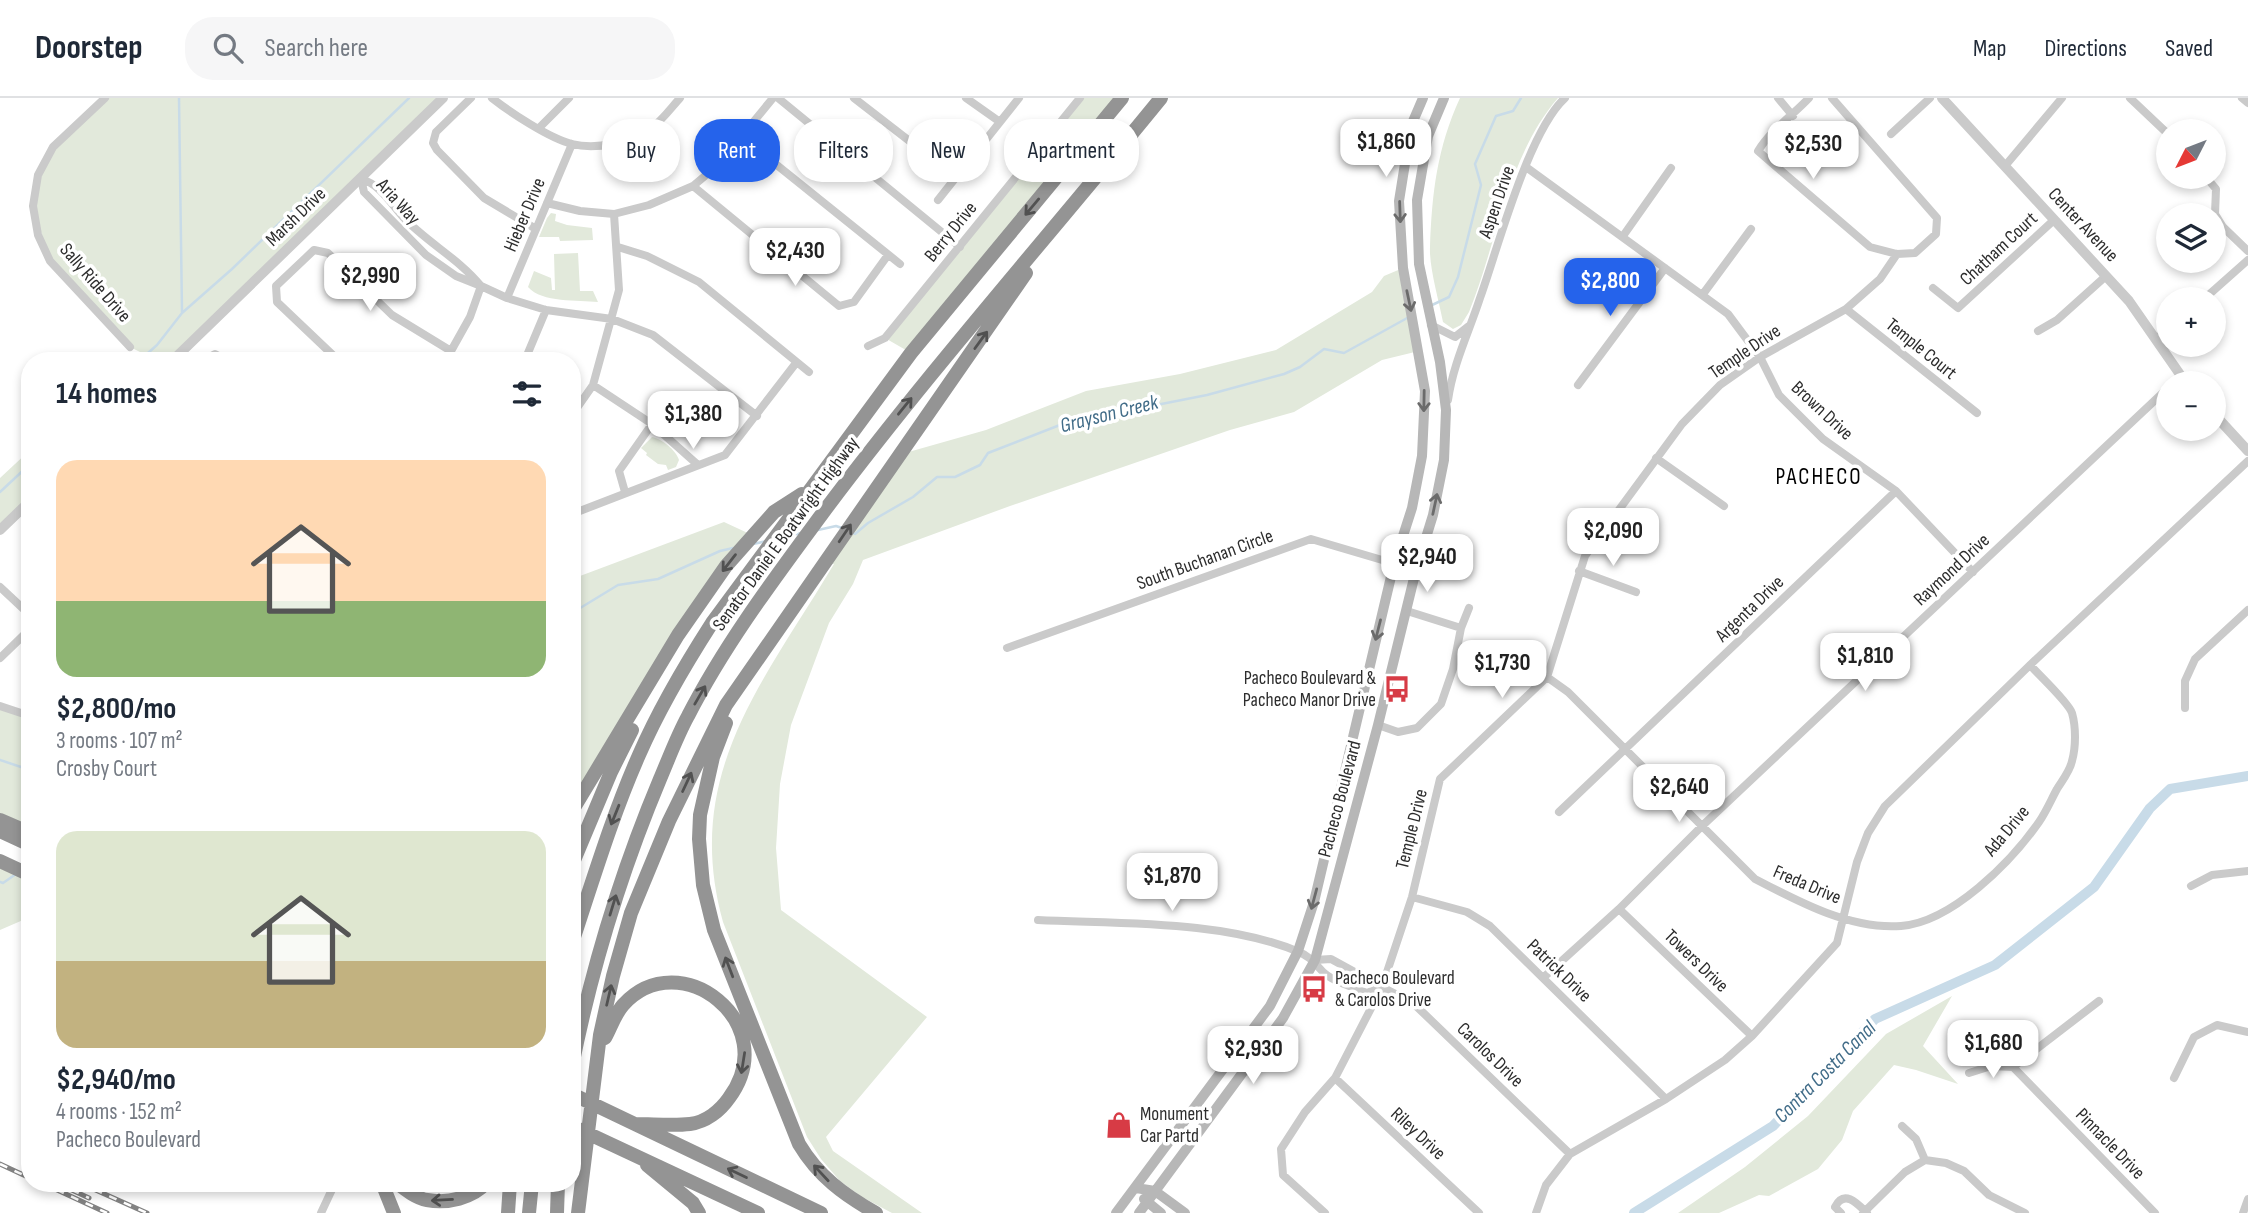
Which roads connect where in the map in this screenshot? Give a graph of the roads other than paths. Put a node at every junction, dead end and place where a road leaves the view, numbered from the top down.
1 (105, 98) edge
2 (443, 98) edge
3 (471, 98) edge
4 (492, 98) edge
5 (569, 98) edge
6 (680, 98) edge
7 (778, 98) edge
8 (854, 98) edge
9 (966, 98) edge
10 (1019, 98) edge
11 (1080, 98) edge
12 (1122, 98) edge
13 (1161, 98) edge
14 (1423, 98) edge
15 (1444, 98) edge
16 (1565, 98) edge
17 (1778, 98) edge
18 (1809, 98) edge
19 (1832, 98) edge
20 (1930, 98) edge
21 (1942, 98) edge
22 (2062, 98) edge
23 (2130, 98) edge
24 (2242, 98) edge
25 (2248, 103) edge
26 (1793, 116) junction
27 (759, 119) edge
28 (1000, 122) junction
29 (2156, 123) edge
30 (539, 128) junction
31 (990, 134) edge
32 (1891, 134) dead end
33 (907, 139) edge
34 (572, 144) junction
35 (2005, 166) junction
36 (1526, 167) junction
37 (780, 168) edge
38 (1671, 168) dead end
39 (360, 179) junction
40 (698, 182) edge
41 (952, 182) edge
42 (693, 186) junction
43 (2216, 189) edge
44 (938, 200) dead end
45 (547, 203) junction
46 (614, 214) junction
47 (1062, 220) junction
48 (2054, 220) junction
49 (536, 229) junction
50 (1751, 229) dead end
51 (1623, 236) junction
52 (618, 247) junction
53 (960, 247) junction
54 (2248, 251) edge
55 (1897, 254) junction
56 (888, 255) junction
57 (2248, 260) edge
58 (900, 264) dead end
59 (1665, 268) junction
60 (2106, 276) junction
61 (481, 286) junction
62 (2218, 287) edge
63 (1933, 288) dead end
64 (1703, 294) junction
65 (507, 298) junction
66 (1846, 309) junction
67 (546, 310) junction
68 (612, 319) junction
69 (1472, 324) junction
70 (1431, 325) junction
71 (2038, 331) dead end
72 (2156, 339) edge
73 (869, 346) dead end
74 (130, 347) dead end
75 (451, 351) joint
76 (181, 352) edge
77 (329, 352) edge
78 (528, 352) edge
79 (1760, 357) junction
80 (796, 363) junction
81 (809, 372) dead end
82 (593, 385) junction
83 (1578, 385) dead end
84 (2156, 399) edge
85 (581, 402) edge
86 (1446, 410) junction
87 (1977, 413) dead end
88 (757, 416) junction
89 (652, 424) junction
90 (2226, 427) edge
91 (2248, 451) edge
92 (1656, 458) junction
93 (2248, 461) edge
94 (698, 464) junction
95 (809, 490) junction
96 (1896, 491) junction
97 (625, 492) junction
98 (1724, 506) dead end
99 (21, 510) edge
100 (581, 510) edge
101 (0, 530) edge
102 (1394, 564) junction
103 (1416, 570) junction
104 (1579, 571) junction
105 (1973, 572) junction
106 (0, 587) edge
107 (1636, 592) dead end
108 (21, 607) edge
109 (1469, 608) dead end
110 (2248, 610) edge
111 (1407, 611) junction
112 (1461, 628) junction
113 (678, 635) junction
114 (21, 638) edge
115 (1007, 648) dead end
116 (0, 659) edge
117 (758, 659) junction
118 (2030, 665) junction
119 (1547, 677) junction
120 (0, 706) edge
121 (2185, 708) dead end
122 (21, 713) edge
123 (1378, 725) junction
124 (1626, 750) junction
125 (581, 796) edge
126 (1559, 812) dead end
127 (1702, 826) junction
128 (581, 844) edge
129 (0, 861) edge
130 (21, 871) edge
131 (2248, 871) edge
132 (2191, 886) dead end
133 (1412, 897) junction
134 (1619, 909) junction
135 (581, 916) edge
136 (1843, 917) junction
137 (1038, 920) dead end
138 (1298, 951) junction
139 (1315, 960) junction
140 (1544, 977) junction
141 (1382, 987) junction
142 (2099, 1001) dead end
143 (581, 1020) edge
144 (2248, 1032) edge
145 (1752, 1035) junction
146 (597, 1062) junction
147 (2013, 1067) junction
148 (1969, 1073) dead end
149 (2174, 1078) dead end
150 (1335, 1079) junction
151 (581, 1098) edge
152 (1666, 1099) junction
153 (636, 1124) junction
154 (1902, 1126) dead end
155 (581, 1130) edge
156 (1570, 1154) junction
157 (639, 1157) junction
158 (1925, 1160) junction
159 (1136, 1188) junction
160 (581, 1189) edge
161 (331, 1192) edge
162 (386, 1192) edge
163 (409, 1192) edge
164 (475, 1192) edge
165 (509, 1192) edge
166 (530, 1192) edge
167 (557, 1192) edge
168 (581, 1192) edge
169 (1155, 1192) junction
170 (2248, 1199) edge
171 (1147, 1203) junction
172 (1865, 1212) edge
173 (321, 1213) edge
174 (394, 1213) edge
175 (508, 1213) edge
176 (529, 1213) edge
177 (556, 1213) edge
178 (578, 1213) edge
179 (699, 1213) edge
180 (758, 1213) edge
181 (821, 1213) edge
182 (876, 1213) edge
183 (1116, 1213) edge
184 (1139, 1213) edge
185 (1161, 1213) edge
186 (1185, 1213) edge
187 (1325, 1213) edge
188 (1479, 1213) edge
189 (1536, 1213) edge
190 (1841, 1213) edge
191 (2025, 1213) edge
192 (2155, 1213) edge
193 (2243, 1213) edge

1 - 74 street, Sally Ride Drive
2 - 39 street, Marsh Drive
3 - 49 street
4 - 30 street
5 - 30 street
6 - 34 street
7 - 27 street
7 - 53 street
8 - 33 street
9 - 28 street
10 - 28 street
11 - 53 street, Berry Drive
12 -> 95 highway, Senator Daniel E Boatwright Highway
13 - 47 highway, Senator Daniel E Boatwright Highway
14 -> 102 main road, Pacheco Boulevard
15 - 70 main road, Pacheco Boulevard
16 - 36 street, Aspen Drive
17 - 26 street
18 - 26 street
19 - 55 street
20 - 32 street
21 - 35 street, Center Avenue
22 - 35 street
23 - 29 street
24 - 25 street
26 - 55 street
28 - 31 street
30 - 34 street
34 - 45 street, Hieber Drive
35 - 48 street, Center Avenue
36 - 51 street, Brown Drive
36 - 69 street, Aspen Drive
37 - 56 street
38 - 51 street
39 - 61 street, Aria Way
39 - 61 street, Aria Way
39 - 76 street, Marsh Drive
40 - 42 street
41 - 44 street
42 - 46 street
42 - 56 street
43 - 54 street
45 - 46 street
45 - 49 street, Hieber Drive
46 - 52 street
117 -> 47 highway
143 -> 47 highway, Senator Daniel E Boatwright Highway
48 - 60 street, Center Avenue
48 - 63 street, Chatham Court
49 - 65 street, Hieber Drive
50 - 64 street
51 - 59 street, Brown Drive
52 - 68 street
52 - 80 street
53 - 73 street, Berry Drive
55 - 66 street, Temple Drive
56 - 58 street
57 - 62 street
59 - 64 street, Brown Drive
59 - 83 street
60 - 71 street
60 - 72 street, Center Avenue
61 - 65 street, Aria Way
61 - 75 street
64 - 79 street, Brown Drive
65 - 67 street, Aria Way
66 - 79 street, Temple Drive
66 - 87 street, Temple Court
67 - 68 street, Aria Way
67 - 78 street
68 - 82 street
68 - 88 street, Aria Way
69 - 70 street
69 - 86 street, Aspen Drive
70 - 86 main road, Pacheco Boulevard
75 - 77 street
79 - 92 street, Temple Drive
79 - 96 street, Brown Drive
80 - 81 street
80 - 88 street
82 - 85 street
82 - 89 street
84 - 105 street, Raymond Drive
103 -> 86 main road, Pacheco Boulevard
88 - 94 street
89 - 94 street
89 - 97 street
90 - 91 street
92 - 98 street
92 - 104 street, Temple Drive
93 - 118 street
94 - 97 street
95 -> 113 highway
95 -> 135 highway, Senator Daniel E Boatwright Highway
96 - 105 street, Brown Drive
96 - 124 street, Argenta Drive
97 - 100 street
99 - 101 street
102 - 103 street, South Buchanan Circle
102 - 115 street, South Buchanan Circle
102 -> 138 main road, Pacheco Boulevard
103 - 111 main road, Pacheco Boulevard
104 - 107 street
104 - 119 street, Temple Drive
105 - 127 street, Raymond Drive
106 - 108 street
109 - 112 street
110 - 121 street
111 - 112 street
111 - 123 main road, Pacheco Boulevard
112 - 123 street
113 - 125 highway
113 - 128 highway
114 - 116 street
146 -> 117 highway
182 -> 117 highway
118 - 136 street
118 - 136 street, Ada Drive
119 - 124 street, Freda Drive
119 - 133 street, Temple Drive
120 - 122 street
123 - 139 main road, Pacheco Boulevard
124 - 126 street, Argenta Drive
124 - 127 street, Freda Drive
127 - 134 street, Raymond Drive
127 - 136 street, Freda Drive
129 - 130 highway
131 - 132 street
133 - 140 street, Patrick Drive
133 - 141 street, Temple Drive
134 - 140 street, Raymond Drive
134 - 145 street, Towers Drive
136 - 145 street
137 - 138 street, Carolos Drive
138 - 139 street, Carolos Drive
138 - 159 main road, Pacheco Boulevard
139 - 141 street, Carolos Drive
139 - 141 street, Carolos Drive
139 - 169 main road, Pacheco Boulevard
140 - 152 street, Patrick Drive
141 - 150 street, Temple Drive
141 - 156 street, Carolos Drive
142 - 147 street
144 - 149 street
145 - 152 street
146 -> 153 highway
146 - 160 highway
147 - 148 street
147 - 192 street, Pinnacle Drive
150 - 187 street, Temple Drive
150 - 188 street, Riley Drive
151 - 153 highway
152 - 156 street
181 -> 153 highway
154 - 158 street
155 - 157 highway
156 - 189 street
157 - 179 highway
157 - 180 highway
158 - 172 street
158 - 191 street
159 - 169 main road
159 - 171 main road
159 - 183 main road, Pacheco Boulevard
161 - 173 street
162 - 174 highway
164 -> 163 highway
165 - 175 highway
166 - 176 highway
167 - 177 highway
168 - 178 highway
169 - 171 main road, Pacheco Boulevard
169 - 186 main road
170 - 193 street
171 - 184 main road, Pacheco Boulevard
171 - 185 main road
172 - 190 street

